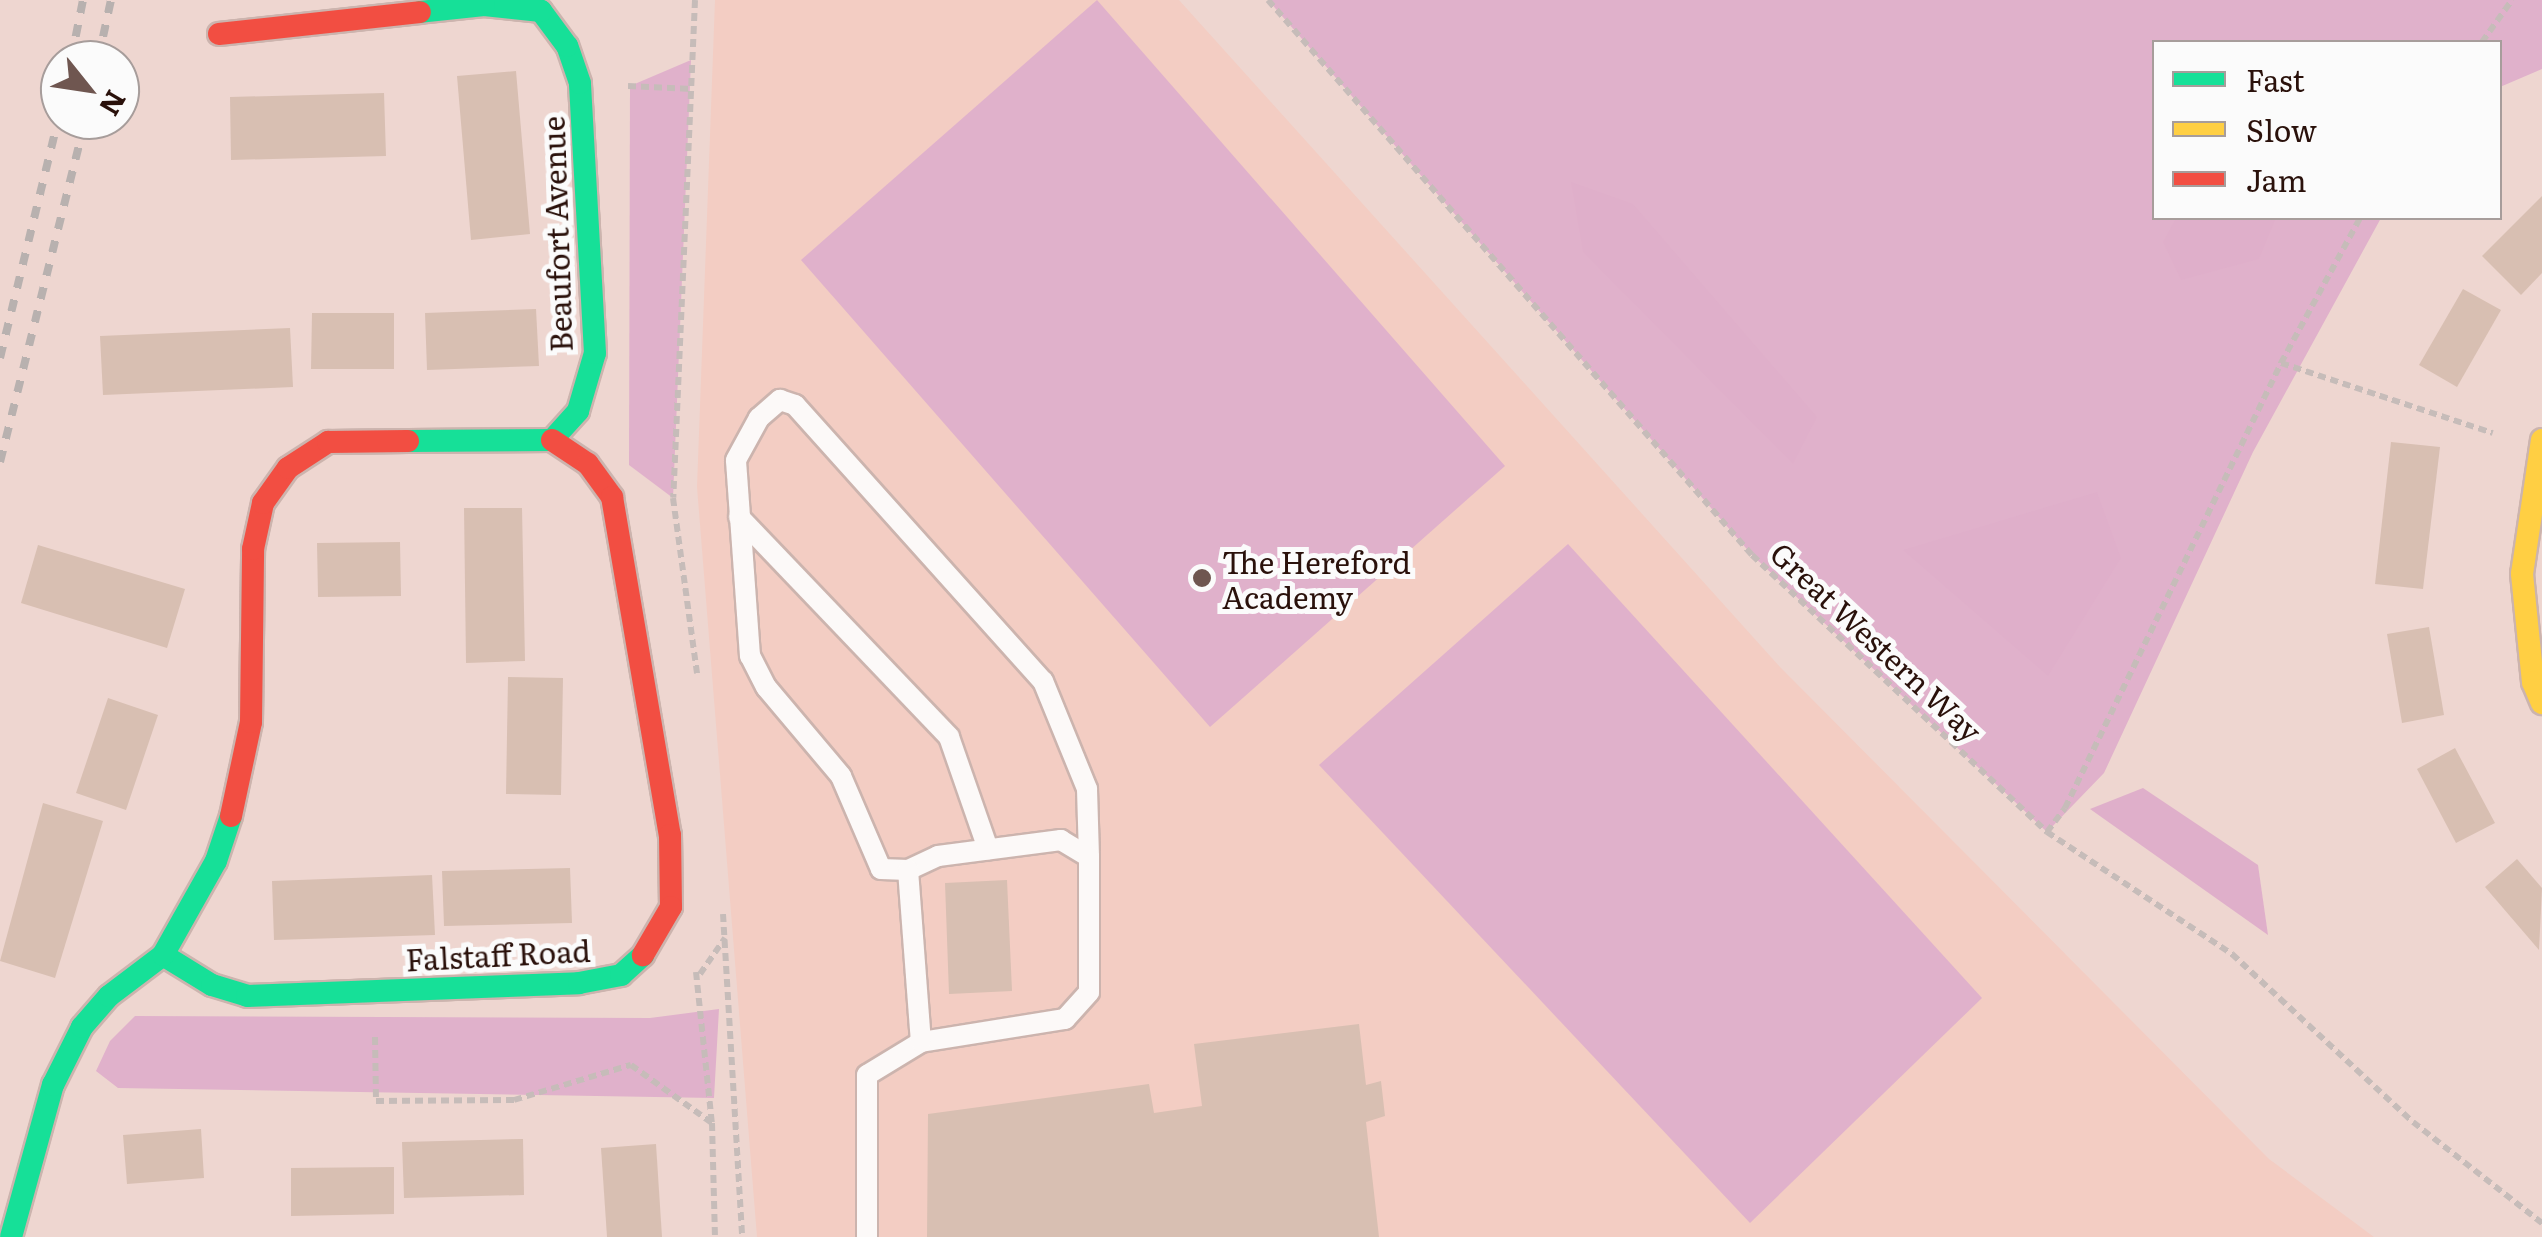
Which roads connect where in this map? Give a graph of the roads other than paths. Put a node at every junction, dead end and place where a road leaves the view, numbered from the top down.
1 (219, 34) dead end
2 (552, 440) junction
3 (2541, 443) edge
4 (739, 517) junction
5 (2542, 703) edge
6 (988, 849) junction
7 (1089, 857) junction
8 (908, 870) junction
9 (164, 956) junction
10 (920, 1042) junction
11 (11, 1237) edge
12 (867, 1237) edge

1 - 2 street, Beaufort Avenue
2 - 9 street
2 - 9 street, Falstaff Road
3 - 5 street
4 - 6 lane
4 - 7 lane
4 - 8 lane
6 - 7 lane
6 - 8 lane
7 - 10 lane
8 - 10 lane
9 - 11 street
10 - 12 lane

